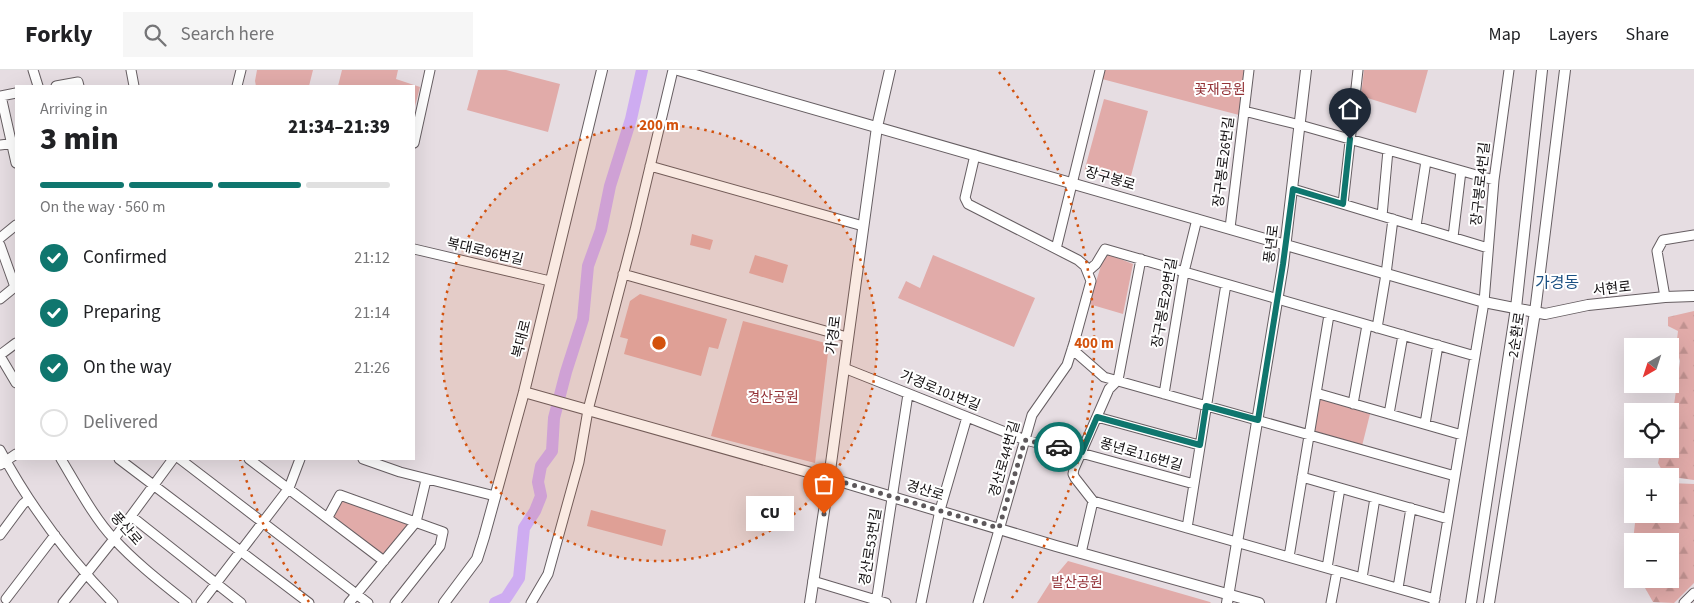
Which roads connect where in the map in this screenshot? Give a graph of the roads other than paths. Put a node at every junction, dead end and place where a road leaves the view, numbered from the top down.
1 (34, 70) edge
2 (131, 70) edge
3 (241, 70) edge
4 (430, 70) edge
5 (602, 70) edge
6 (673, 70) edge
7 (678, 70) edge
8 (890, 70) edge
9 (1100, 70) edge
10 (1249, 70) edge
11 (1306, 70) edge
12 (1358, 70) edge
13 (1509, 70) edge
14 (1542, 70) edge
15 (1565, 70) edge
16 (38, 85) edge
17 (62, 85) edge
18 (79, 85) edge
19 (134, 85) edge
20 (238, 85) edge
21 (15, 93) edge
22 (1244, 111) junction
23 (1300, 125) junction
24 (877, 127) junction
25 (415, 138) edge
26 (1350, 139) junction
27 (14, 143) edge
28 (0, 145) edge
29 (1388, 150) junction
30 (975, 155) junction
31 (1426, 161) junction
32 (650, 166) junction
33 (1461, 171) junction
34 (1494, 180) junction
35 (1072, 182) junction
36 (1293, 189) junction
37 (1343, 204) junction
38 (1382, 216) junction
39 (1197, 219) junction
40 (1392, 219) junction
41 (15, 226) edge
42 (863, 226) junction
43 (1416, 226) junction
44 (1230, 228) junction
45 (1694, 236) edge
46 (1453, 237) junction
47 (0, 238) edge
48 (0, 245) edge
49 (1286, 245) junction
50 (1488, 248) junction
51 (1056, 249) junction
52 (415, 250) edge
53 (1141, 259) junction
54 (1088, 271) junction
55 (1184, 272) junction
56 (623, 274) junction
57 (1386, 274) junction
58 (550, 281) junction
59 (15, 284) edge
60 (1226, 284) junction
61 (15, 288) edge
62 (1694, 296) edge
63 (1665, 297) junction
64 (0, 299) edge
65 (1277, 299) junction
66 (1484, 302) junction
67 (1516, 308) junction
68 (1535, 312) junction
69 (1329, 315) junction
70 (1367, 325) junction
71 (1377, 328) junction
72 (847, 336) junction
73 (1403, 336) junction
74 (15, 344) edge
75 (1438, 346) junction
76 (1072, 349) junction
77 (0, 355) edge
78 (1475, 356) junction
79 (844, 368) junction
80 (1118, 380) junction
81 (15, 381) edge
82 (524, 392) junction
83 (1316, 393) junction
84 (908, 394) junction
85 (1164, 394) junction
86 (1353, 404) junction
87 (1206, 406) junction
88 (586, 409) junction
89 (1389, 414) junction
90 (967, 417) junction
91 (1097, 417) junction
92 (1258, 420) junction
93 (1425, 424) junction
94 (1309, 435) junction
95 (1462, 435) junction
96 (1025, 440) junction
97 (1200, 445) junction
98 (0, 450) edge
99 (1082, 452) junction
100 (15, 455) edge
101 (62, 460) edge
102 (120, 460) edge
103 (172, 460) edge
104 (181, 460) edge
105 (250, 460) edge
106 (300, 460) edge
107 (366, 460) edge
108 (3, 463) edge
109 (1455, 476) junction
110 (1302, 477) junction
111 (829, 478) junction
112 (426, 480) junction
113 (1194, 484) junction
114 (153, 485) junction
115 (289, 488) junction
116 (1340, 488) junction
117 (495, 496) junction
118 (894, 496) junction
119 (1376, 498) junction
120 (29, 499) junction
121 (1093, 502) junction
122 (1412, 508) junction
123 (940, 510) junction
124 (130, 516) junction
125 (328, 518) junction
126 (1448, 519) junction
127 (264, 522) junction
128 (416, 522) junction
129 (999, 528) junction
130 (1187, 528) junction
131 (0, 535) edge
132 (56, 535) junction
133 (114, 539) junction
134 (1238, 543) junction
135 (241, 552) junction
136 (1081, 553) junction
137 (1289, 557) junction
138 (384, 561) junction
139 (1327, 568) junction
140 (1337, 571) junction
141 (84, 574) junction
142 (1362, 578) junction
143 (813, 581) junction
144 (216, 584) junction
145 (1398, 588) junction
146 (357, 594) junction
147 (6, 599) edge
148 (1228, 599) edge
149 (1434, 601) edge
150 (109, 602) edge
151 (876, 602) edge
152 (63, 603) edge
153 (187, 603) edge
154 (201, 603) edge
155 (241, 603) edge
156 (309, 603) edge
157 (349, 603) edge
158 (368, 603) edge
159 (395, 603) edge
160 (444, 603) edge
161 (531, 603) edge
162 (810, 603) edge
163 (886, 603) edge
164 (921, 603) edge
165 (978, 603) edge
166 (1258, 603) edge
167 (1331, 603) edge
168 (1471, 603) edge
169 (1489, 603) edge

1 - 16 street
2 - 19 street
3 - 20 street
4 - 25 street
5 - 58 street, 복대로
6 - 32 street
7 - 24 street, 장구봉로
8 - 24 street, 가경로
9 - 35 street
10 - 22 street, 장구봉로26번길
11 - 23 street, 풍년로
12 - 26 street
13 - 34 street, 장구봉로4번길
14 - 67 street, 2순환로
15 - 68 street, 2순환로
17 - 18 street
21 - 27 street
22 - 23 street
22 - 44 street, 장구봉로26번길
23 - 26 street
23 - 36 street, 풍년로
24 - 30 street, 장구봉로
24 - 42 street, 가경로
26 - 29 street
26 - 37 street
27 - 28 street
29 - 31 street
29 - 38 street
30 - 35 street, 장구봉로
30 - 51 street
31 - 33 street
31 - 43 street
32 - 42 street
32 - 56 street
33 - 34 street
33 - 46 street
34 - 50 street, 장구봉로4번길
35 - 39 street, 장구봉로
35 - 51 street
36 - 37 street
36 - 49 street, 풍년로
37 - 38 street
38 - 40 street
39 - 44 street, 장구봉로
39 - 55 street, 장구봉로29번길
40 - 43 street
40 - 57 street
41 - 47 street
42 - 72 street, 가경로
43 - 46 street
44 - 49 street, 장구봉로
45 - 63 street
46 - 50 street
48 - 59 street
49 - 57 street, 장구봉로
49 - 65 street, 풍년로
50 - 66 street, 장구봉로4번길
51 - 54 street
52 - 58 street, 복대로96번길
53 - 54 street
53 - 55 street
53 - 80 street
54 - 76 street, 경산로44번길
55 - 60 street
55 - 85 street, 장구봉로29번길
56 - 72 street
56 - 88 street
57 - 66 street, 장구봉로
57 - 71 street
58 - 82 street, 복대로
60 - 65 street
60 - 87 street
61 - 64 street
62 - 63 street, 서현로
63 - 68 street, 서현로
65 - 69 street
65 - 92 street, 풍년로
66 - 67 street, 장구봉로
66 - 78 street, 장구봉로4번길
67 - 68 street, 장구봉로
67 - 168 street, 2순환로
68 - 169 street, 2순환로
69 - 70 street
69 - 83 street
70 - 71 street
70 - 86 street
71 - 73 street
72 - 79 street, 가경로
73 - 75 street
73 - 89 street
74 - 77 street
75 - 78 street
75 - 93 street
76 - 80 street
76 - 96 street, 경산로44번길
77 - 81 street
78 - 95 street, 장구봉로4번길
79 - 84 street, 가경로101번길
79 - 111 street, 가경로
80 - 85 street
80 - 91 street
82 - 88 street, 경산로
82 - 117 street, 복대로
83 - 86 street
83 - 94 street
84 - 90 street, 가경로101번길
84 - 118 street, 경산로53번길
85 - 87 street
86 - 89 street
87 - 92 street
87 - 97 street
88 - 111 street, 경산로
88 - 161 street
89 - 93 street
90 - 96 street, 가경로101번길
90 - 123 street
91 - 97 street
91 - 99 street
92 - 94 street
92 - 134 street, 풍년로
93 - 95 street
94 - 109 street
94 - 110 street
95 - 109 street, 장구봉로4번길
96 - 99 street, 가경로101번길
96 - 129 street, 경산로44번길
97 - 113 street
98 - 108 street
99 - 113 street, 풍년로116번길
99 - 121 street
100 - 108 street
101 - 133 street, 풍산로
102 - 114 street
103 - 114 street
104 - 127 street
105 - 115 street
106 - 115 street
107 - 112 street
108 - 120 street
109 - 126 street, 장구봉로4번길
110 - 116 street
110 - 137 street
111 - 118 street, 경산로
111 - 143 street, 가경로
112 - 117 street
112 - 128 street
113 - 130 street
114 - 124 street
114 - 135 street
115 - 125 street
115 - 127 street
116 - 119 street
116 - 139 street
117 - 160 street, 복대로
118 - 123 street, 경산로
118 - 151 street, 경산로53번길
119 - 122 street
119 - 142 street
120 - 131 street
120 - 132 street
121 - 130 street
121 - 136 street
122 - 126 street
122 - 145 street
123 - 129 street, 경산로
123 - 164 street
124 - 133 street
124 - 144 street
125 - 128 street
125 - 138 street
126 - 149 street, 장구봉로4번길
127 - 135 street
127 - 146 street
128 - 138 street
128 - 159 street
129 - 136 street, 경산로
129 - 165 street, 경산로44번길
130 - 134 street
132 - 141 street
132 - 147 street
133 - 141 street
133 - 153 street, 풍산로
134 - 137 street
134 - 148 street, 풍년로
135 - 144 street
135 - 156 street
136 - 148 street, 경산로
137 - 139 street
138 - 146 street
139 - 140 street
140 - 142 street
140 - 167 street
141 - 150 street
141 - 152 street
142 - 145 street
143 - 151 street
143 - 162 street, 가경로
144 - 154 street
144 - 155 street
145 - 149 street
146 - 157 street
146 - 158 street
148 - 166 street, 경산로
151 - 163 street

